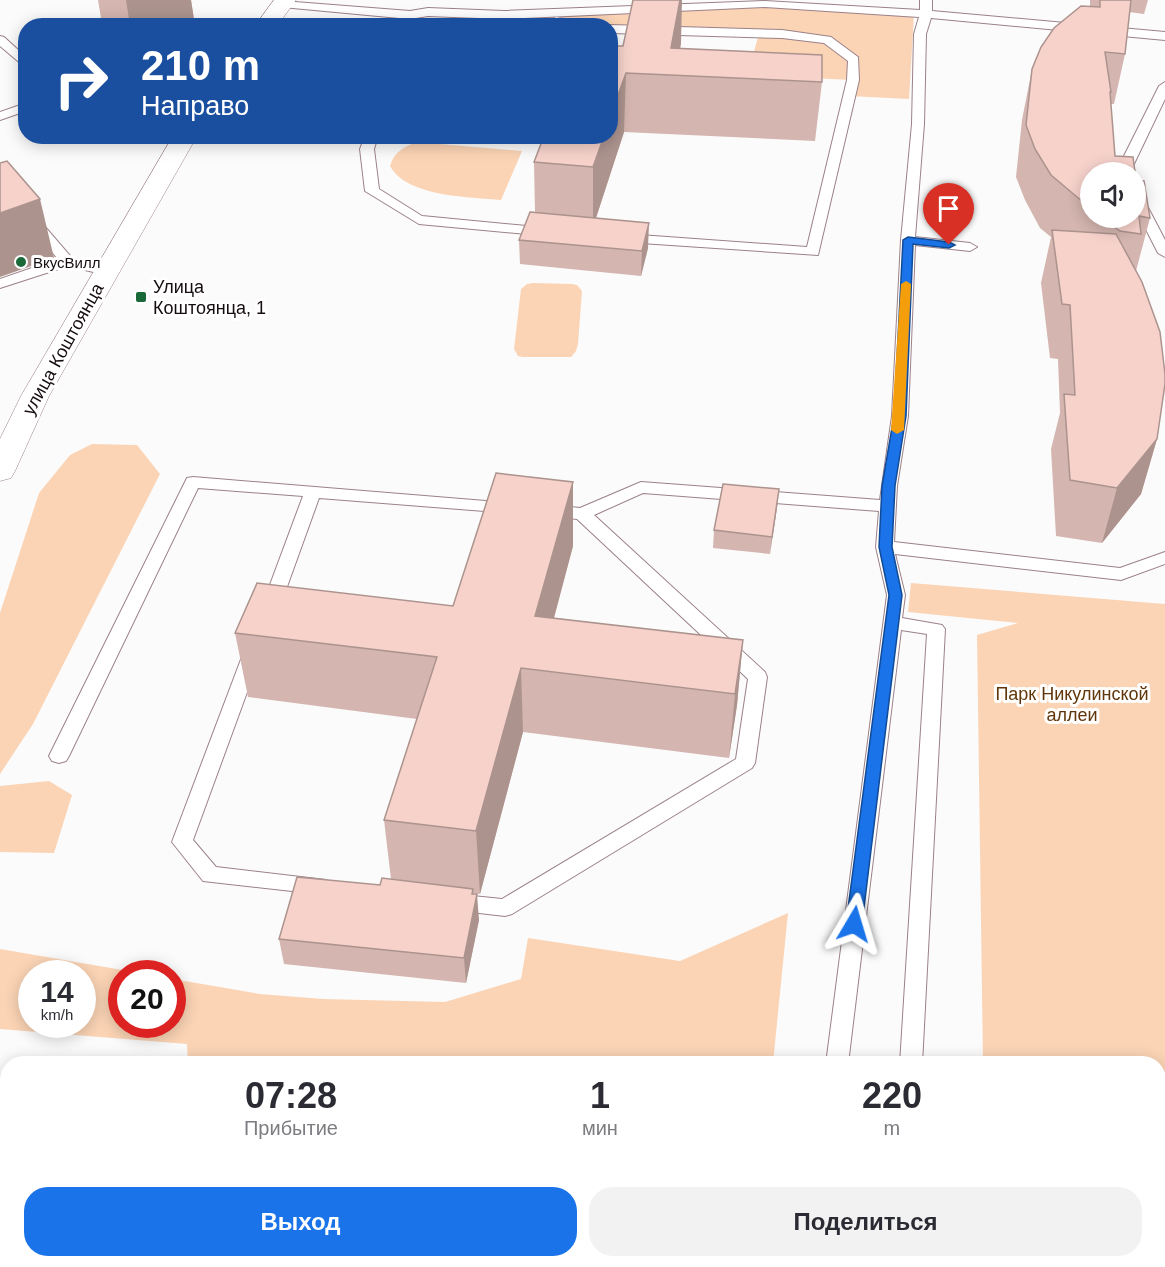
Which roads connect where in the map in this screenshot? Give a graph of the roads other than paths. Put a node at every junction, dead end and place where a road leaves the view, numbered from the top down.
1 (283, 2) edge
2 (926, 7) edge
3 (428, 12) junction
4 (504, 15) junction
5 (272, 18) edge
6 (425, 18) edge
7 (527, 18) edge
8 (618, 29) edge
9 (1165, 36) edge
10 (0, 40) edge
11 (18, 57) edge
12 (1165, 86) edge
13 (18, 110) edge
14 (0, 116) edge
15 (180, 144) edge
16 (369, 144) edge
17 (1128, 162) edge
18 (1146, 217) edge
19 (32, 220) edge
20 (556, 232) edge
21 (615, 237) edge
22 (908, 240) junction
23 (970, 247) dead end
24 (1165, 253) edge
25 (67, 261) junction
26 (106, 271) junction
27 (0, 284) edge
28 (0, 471) edge
29 (313, 492) junction
30 (888, 506) junction
31 (582, 513) junction
32 (885, 547) junction
33 (1165, 558) edge
34 (892, 623) junction
35 (59, 756) dead end
36 (340, 888) edge
37 (435, 900) edge
38 (838, 1056) edge
39 (911, 1056) edge

1 - 3 lane
1 - 5 street
2 - 4 lane
2 - 9 lane
2 - 22 lane
3 - 4 lane
3 - 6 lane
4 - 7 lane
8 - 21 lane
10 - 11 lane
12 - 17 lane
13 - 14 lane
15 - 26 street, улица Коштоянца
16 - 20 lane
18 - 24 lane
19 - 25 lane
22 - 23 lane
22 - 30 lane
25 - 26 lane
25 - 27 lane
26 - 28 street, улица Коштоянца
29 - 31 lane
29 - 35 lane
29 - 36 lane
30 - 31 lane
30 - 32 lane
31 - 37 lane
32 - 33 lane
32 - 34 lane
34 - 38 lane
34 - 39 lane

